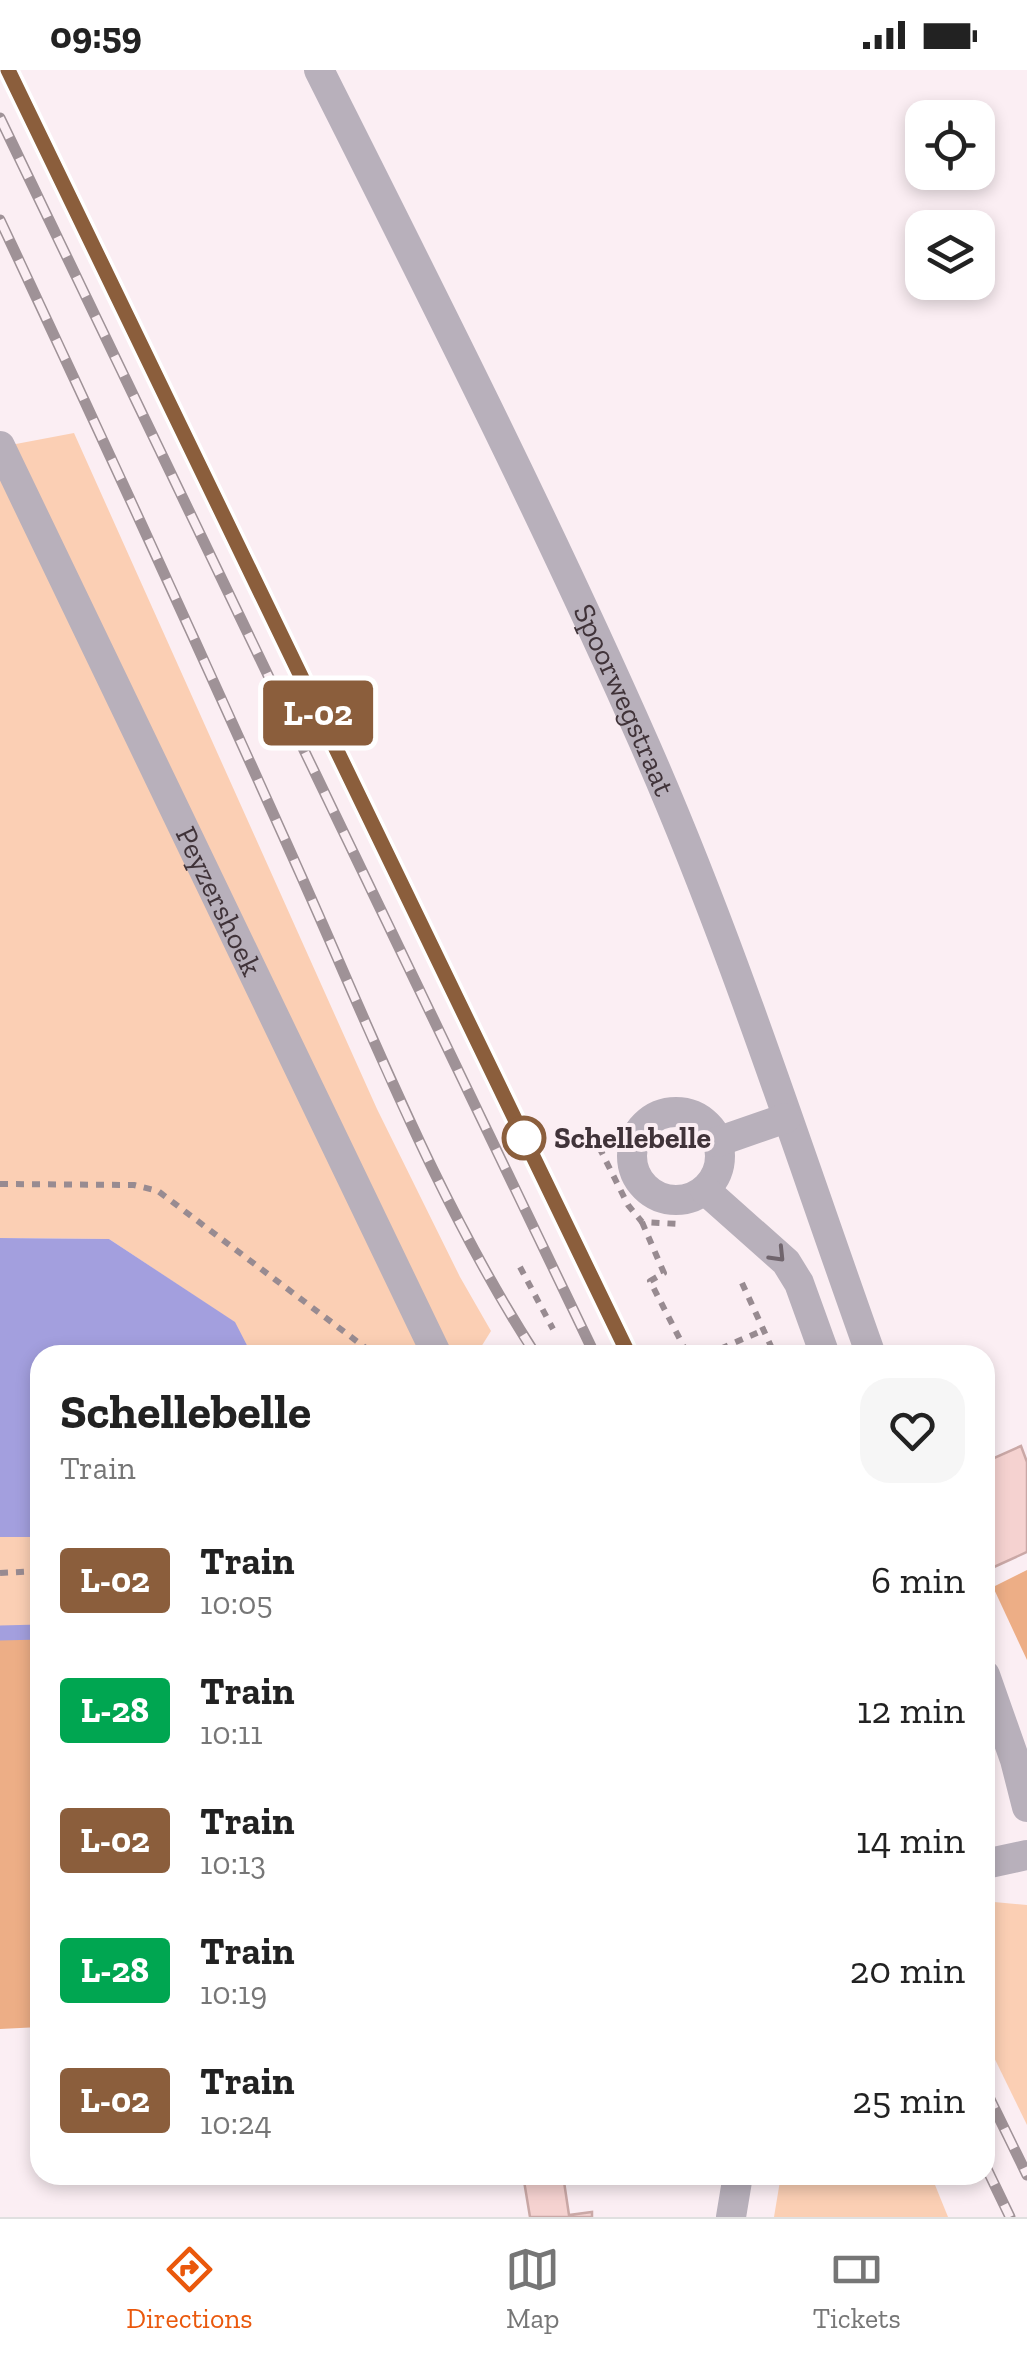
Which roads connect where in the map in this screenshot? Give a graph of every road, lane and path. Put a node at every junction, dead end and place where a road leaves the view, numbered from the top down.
1 (319, 70) edge
2 (0, 446) edge
3 (786, 1118) junction
4 (592, 1132) dead end
5 (717, 1142) junction
6 (0, 1184) edge
7 (705, 1190) junction
8 (642, 1222) junction
9 (689, 1225) dead end
10 (520, 1266) dead end
11 (740, 1281) dead end
12 (808, 1310) junction
13 (552, 1329) dead end
14 (763, 1330) junction
15 (361, 1345) edge
16 (432, 1345) edge
17 (683, 1345) edge
18 (729, 1345) edge
19 (770, 1345) edge
20 (821, 1345) edge
21 (867, 1345) edge
22 (30, 1572) edge
23 (0, 1573) edge
24 (995, 1703) edge
25 (1027, 1807) edge
26 (1027, 1855) edge
27 (995, 1862) edge
28 (736, 2185) edge
29 (731, 2217) edge

1 - 3 street, Spoorwegstraat
2 - 16 street, Peyzershoek
3 - 5 street
3 - 21 street, Spoorwegstraat
4 - 8 path
5 - 7 street
5 - 7 street
6 - 15 path
7 -> 12 street
8 - 9 path
8 - 17 path
10 - 13 path
11 - 14 path
12 - 14 path
12 - 20 street
14 - 18 path
14 - 19 path
22 - 23 path
24 - 25 street
26 - 27 street
28 - 29 street

